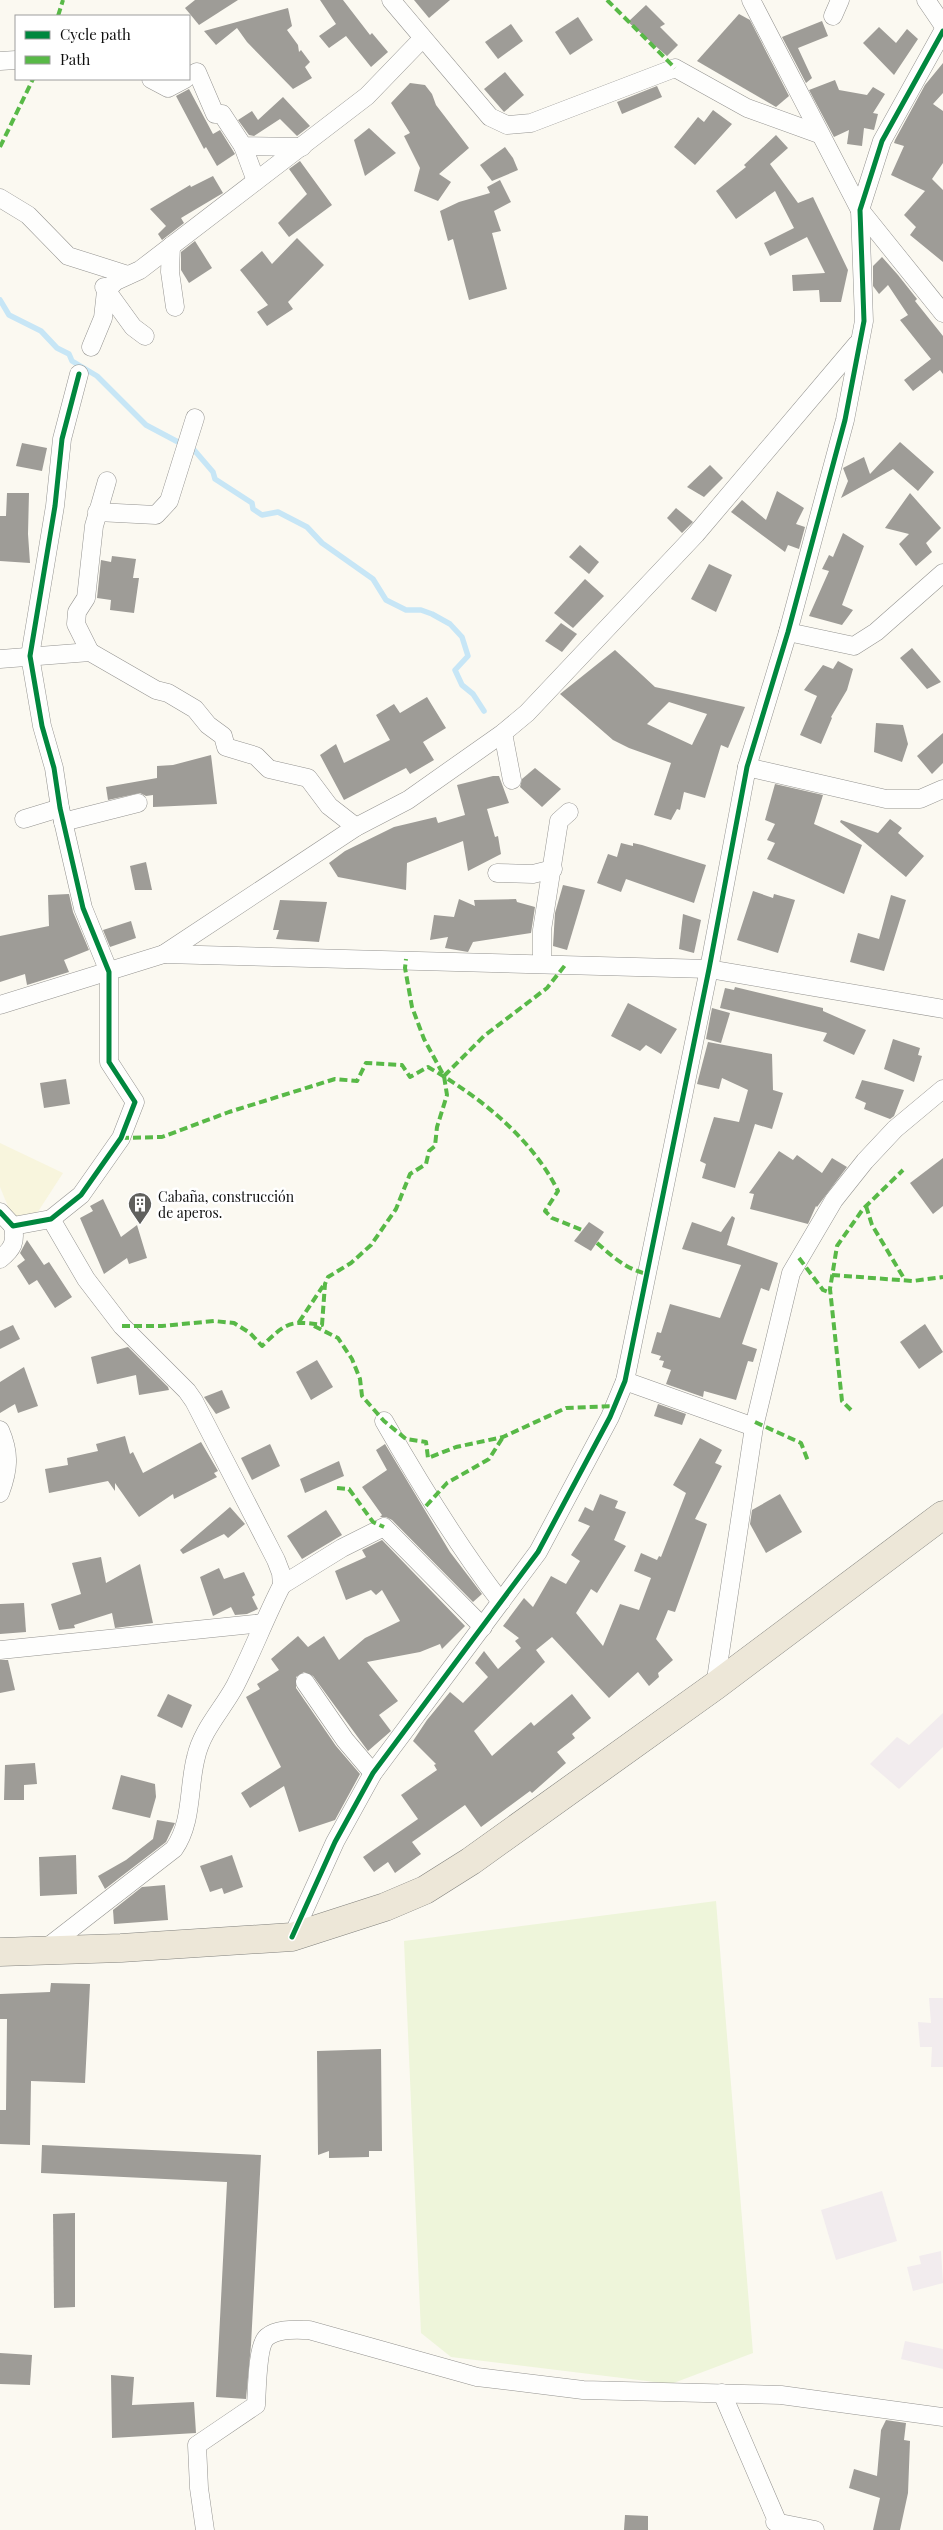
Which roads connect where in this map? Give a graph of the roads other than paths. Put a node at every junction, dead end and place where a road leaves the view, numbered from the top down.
1 (391, 0) edge
2 (751, 0) edge
3 (926, 0) edge
4 (943, 25) edge
5 (943, 31) edge
6 (422, 40) junction
7 (15, 60) edge
8 (0, 61) edge
9 (190, 76) edge
10 (153, 80) edge
11 (183, 80) edge
12 (819, 134) junction
13 (243, 146) junction
14 (302, 147) junction
15 (256, 182) junction
16 (0, 198) edge
17 (860, 210) junction
18 (171, 246) junction
19 (96, 266) junction
20 (128, 275) junction
21 (106, 291) junction
22 (176, 307) dead end
23 (943, 313) edge
24 (145, 336) dead end
25 (858, 344) junction
26 (91, 347) dead end
27 (79, 374) dead end
28 (195, 418) dead end
29 (107, 481) dead end
30 (97, 512) junction
31 (943, 573) edge
32 (788, 632) junction
33 (90, 652) junction
34 (30, 656) junction
35 (0, 659) edge
36 (503, 734) junction
37 (746, 767) junction
38 (512, 780) dead end
39 (943, 789) edge
40 (138, 803) dead end
41 (569, 812) dead end
42 (61, 815) junction
43 (24, 820) dead end
44 (356, 827) junction
45 (553, 869) junction
46 (497, 873) dead end
47 (164, 954) junction
48 (542, 963) junction
49 (709, 969) junction
50 (109, 972) junction
51 (0, 1006) edge
52 (943, 1009) edge
53 (943, 1089) edge
54 (0, 1212) edge
55 (52, 1219) junction
56 (13, 1226) junction
57 (0, 1259) edge
58 (625, 1381) junction
59 (384, 1421) dead end
60 (754, 1427) junction
61 (0, 1430) edge
62 (0, 1493) edge
63 (943, 1515) edge
64 (282, 1585) junction
65 (501, 1602) junction
66 (263, 1623) junction
67 (483, 1627) junction
68 (0, 1650) edge
69 (305, 1682) dead end
70 (715, 1686) junction
71 (373, 1773) junction
72 (292, 1937) junction
73 (45, 1949) junction
74 (0, 1952) edge
75 (722, 2393) junction
76 (943, 2417) edge
77 (778, 2526) edge
78 (206, 2530) edge
79 (815, 2530) edge

1 - 6 street
2 - 12 street
3 - 4 street
5 - 17 street
6 - 12 street
6 - 14 street
7 - 8 street
9 - 13 street
10 - 11 street
12 - 17 street
13 - 14 street
13 - 15 street
14 - 15 street
15 - 18 street
16 - 19 street
17 - 23 street
17 - 25 street
18 - 20 street
18 - 22 street
19 - 20 street
19 - 21 street
20 - 21 street
21 - 24 street
21 - 26 street
25 - 32 street
25 - 36 street
27 - 34 street
28 - 30 street
29 - 30 street
30 - 33 street
31 - 32 street
32 - 37 street
33 - 34 street
33 - 44 street
34 - 35 street
34 - 42 street
36 - 38 street
36 - 44 street
37 - 39 street
37 - 49 street
40 - 42 street
41 - 45 street
42 - 43 street
42 - 50 street
44 - 47 street
45 - 46 street
45 - 48 street
47 - 48 street
47 - 50 street
48 - 49 street
49 - 52 street
49 - 58 street
50 - 51 street
50 - 55 street
53 - 60 street
54 - 56 street
55 - 56 street
55 - 64 street
56 - 57 street
58 - 60 street
58 - 65 street
59 - 65 street
60 - 70 street
61 - 62 street
63 - 70 main road
64 - 66 street
64 - 67 street
65 - 67 street
66 - 68 street
66 - 73 street
67 - 71 street
69 - 71 street
70 - 72 main road
71 - 72 street
72 - 73 main road
73 - 74 main road
75 - 76 street
75 - 77 street
75 - 78 street
77 - 79 street

